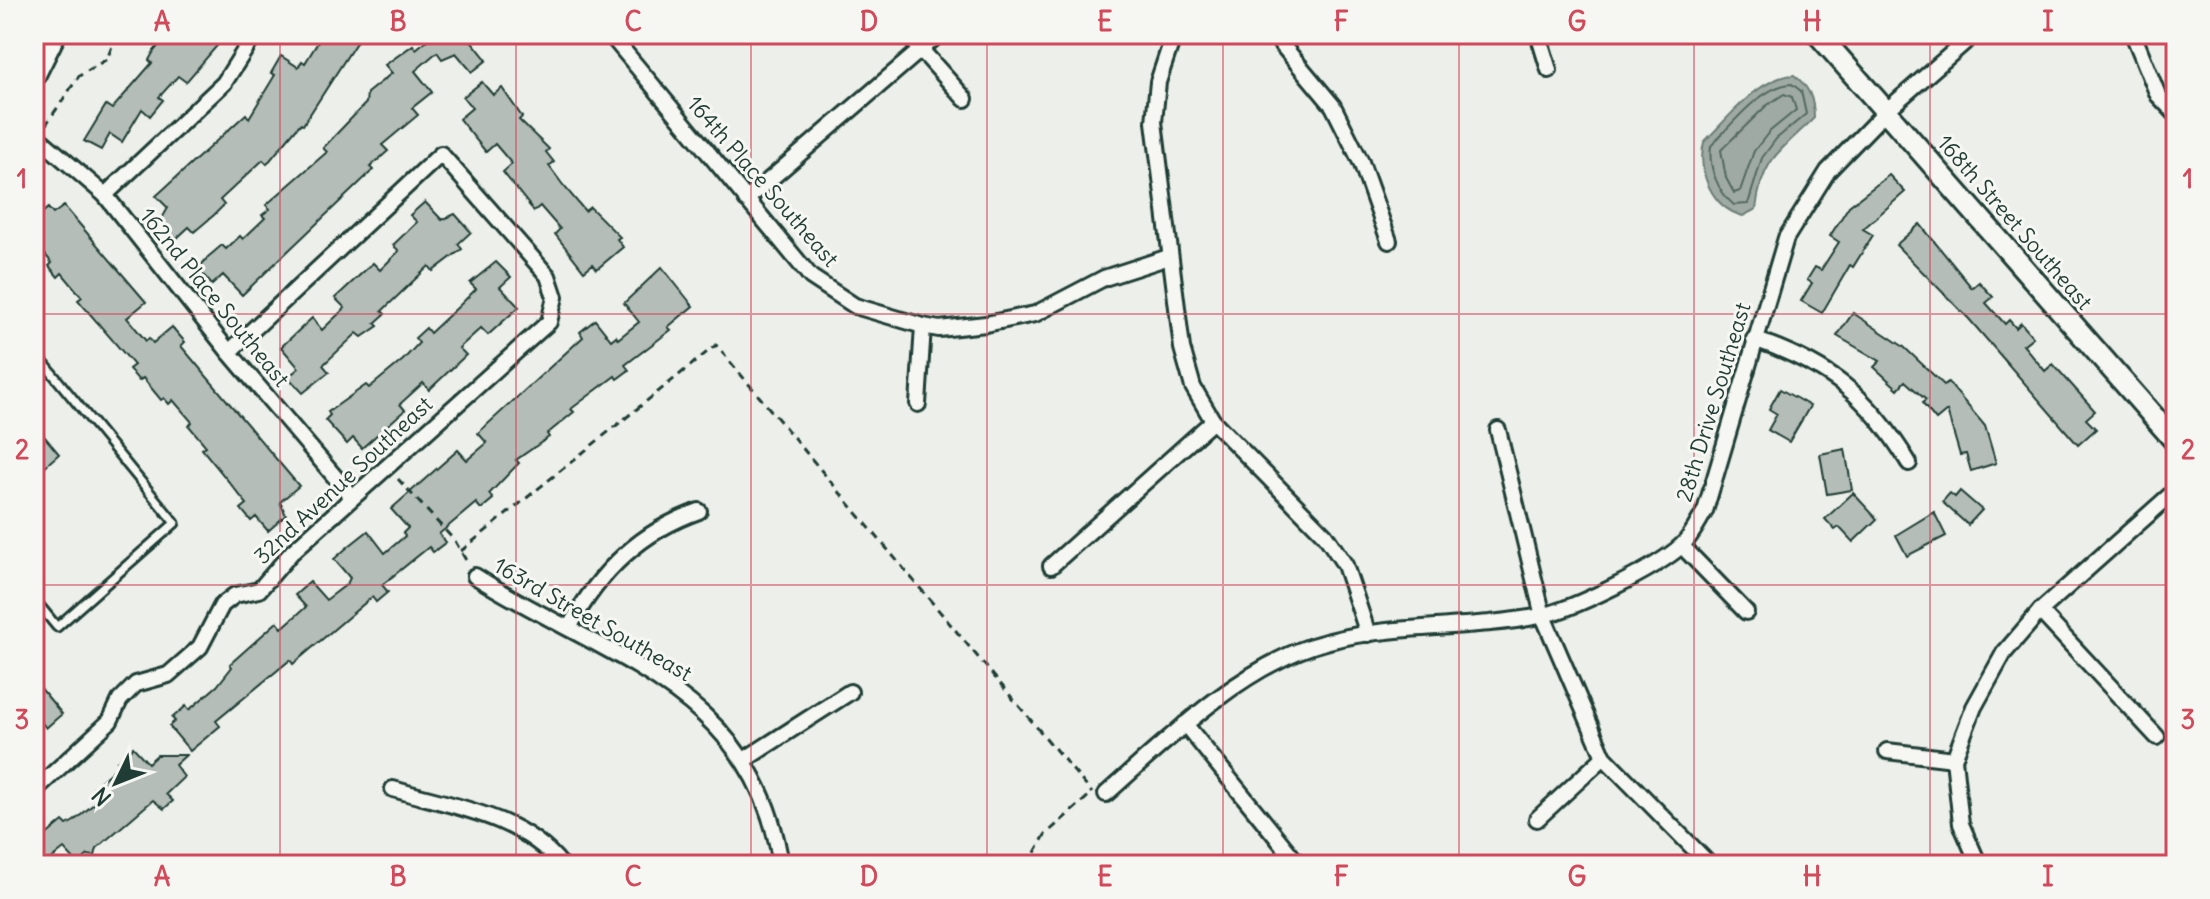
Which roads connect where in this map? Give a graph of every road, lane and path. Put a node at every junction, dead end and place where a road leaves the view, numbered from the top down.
1 (55, 34) edge
2 (117, 34) edge
3 (255, 34) edge
4 (610, 34) edge
5 (907, 34) edge
6 (939, 34) edge
7 (1174, 34) edge
8 (1273, 34) edge
9 (1538, 34) edge
10 (1818, 34) edge
11 (1974, 34) edge
12 (2133, 34) edge
13 (921, 50) junction
14 (1549, 70) dead end
15 (34, 76) edge
16 (965, 99) dead end
17 (1886, 111) junction
18 (2176, 114) edge
19 (36, 135) edge
20 (105, 195) junction
21 (746, 200) junction
22 (1389, 241) dead end
23 (1169, 257) junction
24 (923, 326) junction
25 (1754, 339) junction
26 (34, 351) edge
27 (229, 352) junction
28 (918, 404) dead end
29 (1213, 421) junction
30 (1498, 430) dead end
31 (2176, 442) edge
32 (1909, 463) dead end
33 (387, 467) junction
34 (2176, 490) edge
35 (352, 497) junction
36 (699, 511) dead end
37 (1682, 546) junction
38 (461, 551) junction
39 (1051, 566) dead end
40 (475, 576) joint
41 (34, 599) edge
42 (2040, 611) junction
43 (1746, 612) dead end
44 (1543, 616) junction
45 (569, 628) junction
46 (1368, 634) junction
47 (850, 692) dead end
48 (1185, 724) junction
49 (2157, 737) dead end
50 (1887, 751) dead end
51 (1604, 757) junction
52 (1954, 759) junction
53 (744, 760) junction
54 (393, 789) dead end
55 (34, 791) edge
56 (1099, 794) junction
57 (1537, 819) dead end
58 (561, 865) edge
59 (781, 865) edge
60 (1028, 865) edge
61 (1299, 865) edge
62 (1710, 865) edge
63 (1979, 865) edge

1 - 15 street
2 - 19 path
3 - 20 street
4 - 21 street, 164th Place Southeast
5 - 13 street
6 - 13 street
7 - 23 street
8 - 22 street
9 - 14 street
10 - 17 street, 168th Street Southeast
11 - 17 street, 28th Drive Southeast
12 - 18 street
13 - 16 street
13 - 21 street
17 - 25 street, 28th Drive Southeast
17 - 31 street, 168th Street Southeast
19 - 20 street, 162nd Place Southeast
20 - 27 street, 162nd Place Southeast
21 - 24 street, 164th Place Southeast
23 - 24 street, 164th Place Southeast
23 - 29 street
24 - 28 street
25 - 32 street
25 - 37 street, 28th Drive Southeast
26 - 41 lane
27 - 33 street, 32nd Avenue Southeast
27 - 35 street, 162nd Place Southeast
29 - 39 street
29 - 46 street
30 - 44 street
33 - 35 street, 32nd Avenue Southeast
33 - 38 path
34 - 42 street
35 - 55 street, 32nd Avenue Southeast
36 - 45 street
37 - 43 street
37 - 44 street, 28th Drive Southeast
38 - 40 path
38 - 56 path
40 - 45 street, 163rd Street Southeast
42 - 49 street
42 - 52 street
44 - 46 street, 28th Drive Southeast
44 - 51 street
45 - 53 street, 163rd Street Southeast
46 - 48 street, 28th Drive Southeast
47 - 53 street
48 - 56 street, 28th Drive Southeast
48 - 61 street
50 - 52 street
51 - 57 street
51 - 62 street
52 - 63 street
53 - 59 street, 163rd Street Southeast
54 - 58 street
56 - 60 path

